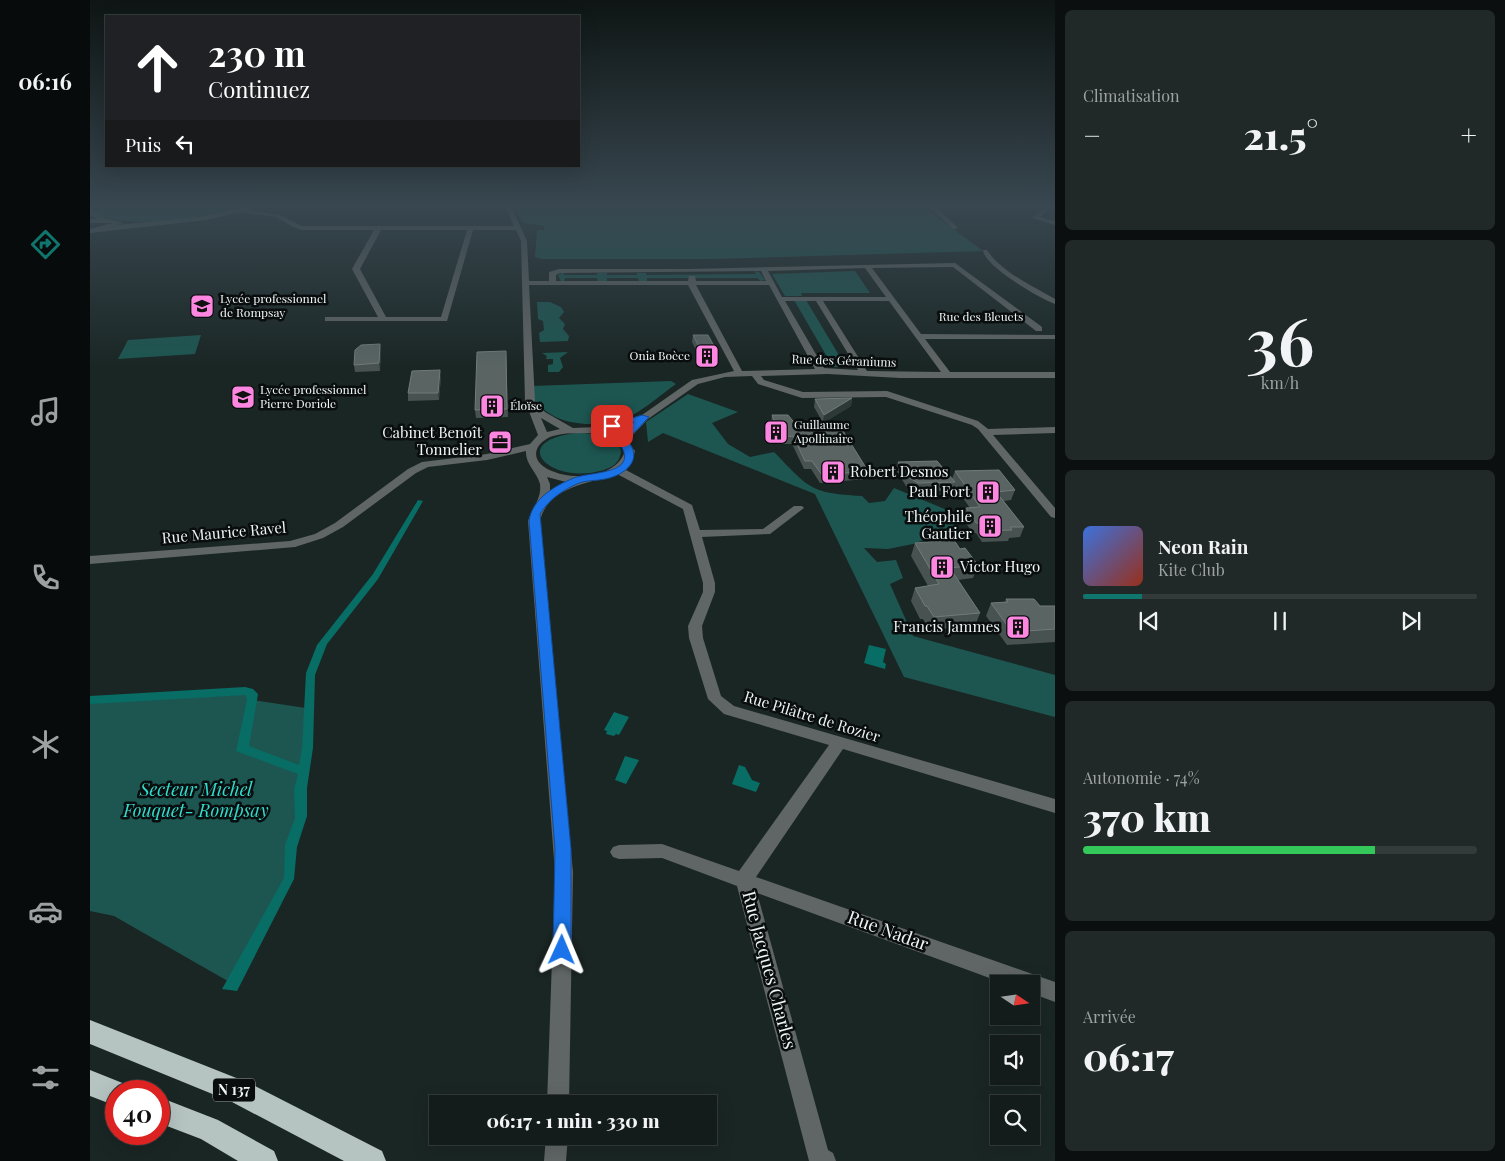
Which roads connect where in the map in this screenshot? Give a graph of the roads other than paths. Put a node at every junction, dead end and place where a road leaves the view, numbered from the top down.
1 (362, 258) edge
2 (462, 258) edge
3 (525, 258) edge
4 (990, 258) edge
5 (867, 266) junction
6 (764, 269) junction
7 (689, 271) junction
8 (526, 283) junction
9 (693, 283) junction
10 (771, 283) junction
11 (552, 284) junction
12 (780, 299) junction
13 (818, 299) junction
14 (891, 299) junction
15 (1055, 302) edge
16 (328, 319) dead end
17 (383, 319) junction
18 (1039, 330) junction
19 (1055, 330) edge
20 (917, 333) junction
21 (1055, 337) edge
22 (821, 371) junction
23 (754, 372) junction
24 (864, 372) junction
25 (740, 373) junction
26 (946, 373) junction
27 (1055, 374) edge
28 (530, 401) junction
29 (645, 417) junction
30 (568, 430) junction
31 (596, 430) junction
32 (1055, 430) edge
33 (985, 432) junction
34 (544, 437) junction
35 (622, 440) junction
36 (532, 447) junction
37 (487, 457) junction
38 (535, 464) junction
39 (619, 471) junction
40 (578, 480) junction
41 (544, 500) junction
42 (798, 508) dead end
43 (1055, 515) edge
44 (696, 534) junction
45 (90, 560) edge
46 (839, 743) junction
47 (1055, 806) edge
48 (620, 852) dead end
49 (744, 879) junction
50 (1055, 992) edge
51 (90, 1032) edge
52 (90, 1083) edge
53 (105, 1089) edge
54 (558, 1095) edge
55 (170, 1114) edge
56 (556, 1145) edge
57 (264, 1161) edge
58 (372, 1161) edge
59 (555, 1161) edge
60 (825, 1161) edge

1 - 17 street
2 - 17 street
3 - 8 street
4 - 15 street
5 - 6 street
5 - 14 street
5 - 18 street
6 - 7 street
6 - 10 street
7 - 9 street
7 - 11 street
8 - 11 street
8 - 28 street
9 - 10 street
9 - 11 street
9 - 25 street
10 - 12 street
12 - 13 street
12 - 22 street
13 - 14 street
13 - 24 street
14 - 20 street
16 - 17 street
18 - 19 street, Rue des Bleuets
18 - 20 street, Rue des Bleuets
20 - 21 street, Rue des Bleuets
20 - 26 street
22 - 23 street, Rue des Géraniums
22 - 24 street, Rue des Géraniums
23 - 25 street, Rue des Géraniums
23 - 33 street
24 - 26 street, Rue des Géraniums
25 - 29 street, Rue des Géraniums
26 - 27 street, Rue des Géraniums
28 - 30 street
28 - 34 street
29 - 31 street, Rue des Géraniums
29 - 35 street, Rue des Géraniums
30 - 31 street
30 - 34 street
31 - 35 street
32 - 33 street
33 - 43 street
34 - 36 street
35 - 39 street
36 - 37 street, Rue Maurice Ravel
36 - 38 street
37 - 38 street, Rue Maurice Ravel
37 - 45 street, Rue Maurice Ravel
38 - 40 street, Rue Maurice Ravel
38 - 41 street
39 - 40 street
39 - 44 street, Rue Pilâtre de Rozier
40 - 41 street
41 - 54 street
42 - 44 street
44 - 46 street, Rue Pilâtre de Rozier
46 - 47 street, Rue Pilâtre de Rozier
46 - 49 street, Rue Jacques Charles
48 - 49 street, Rue Nadar
49 - 50 street, Rue Nadar
49 - 60 street, Rue Jacques Charles
51 - 58 highway, N 137
52 - 53 highway
55 - 57 highway
56 - 59 street

